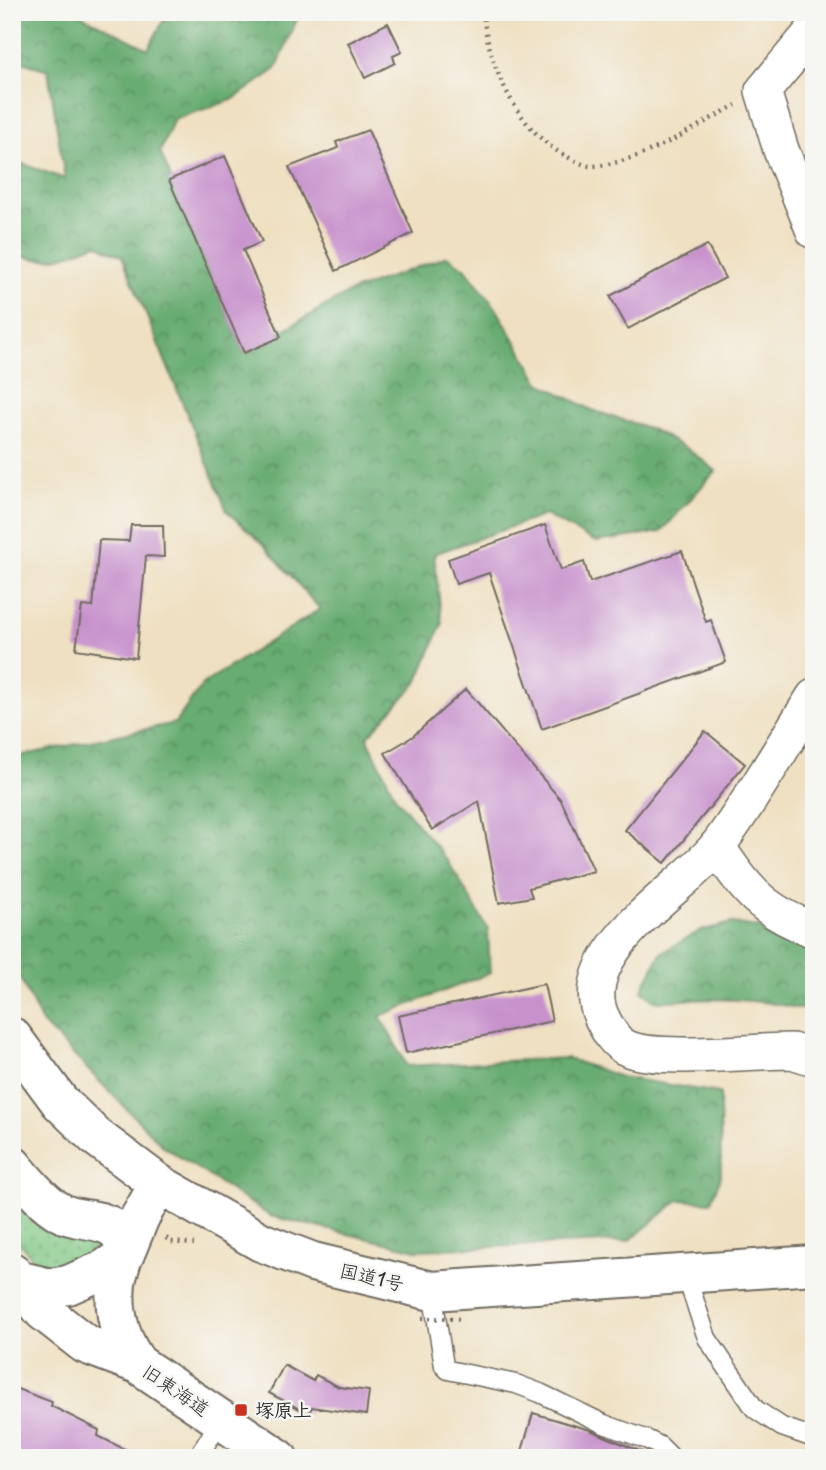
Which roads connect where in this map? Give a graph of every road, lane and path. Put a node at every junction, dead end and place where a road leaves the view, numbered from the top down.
1 (483, 12) edge
2 (814, 30) edge
3 (764, 90) junction
4 (814, 231) edge
5 (814, 697) edge
6 (718, 846) junction
7 (814, 930) edge
8 (12, 1037) edge
9 (814, 1058) edge
10 (12, 1165) edge
11 (159, 1184) junction
12 (124, 1233) junction
13 (814, 1265) edge
14 (685, 1272) junction
15 (15, 1276) edge
16 (427, 1304) junction
17 (461, 1319) dead end
18 (138, 1364) junction
19 (221, 1420) junction
20 (814, 1438) edge
21 (197, 1458) edge
22 (278, 1458) edge
23 (672, 1458) edge

1 - 3 path
2 - 3 street
3 - 4 street
5 - 6 street
6 - 7 street
6 - 9 street
8 - 11 main road, 国道1号
10 - 12 main road
11 - 12 main road
11 - 16 main road, 国道1号
12 - 15 main road
12 - 18 main road
13 - 14 main road, 国道1号
14 - 16 main road, 国道1号
14 - 20 lane
15 - 18 main road, 旧東海道
16 - 17 path, bridge
16 - 23 lane
18 - 19 main road, 旧東海道
19 - 21 lane
19 - 22 main road, 旧東海道

